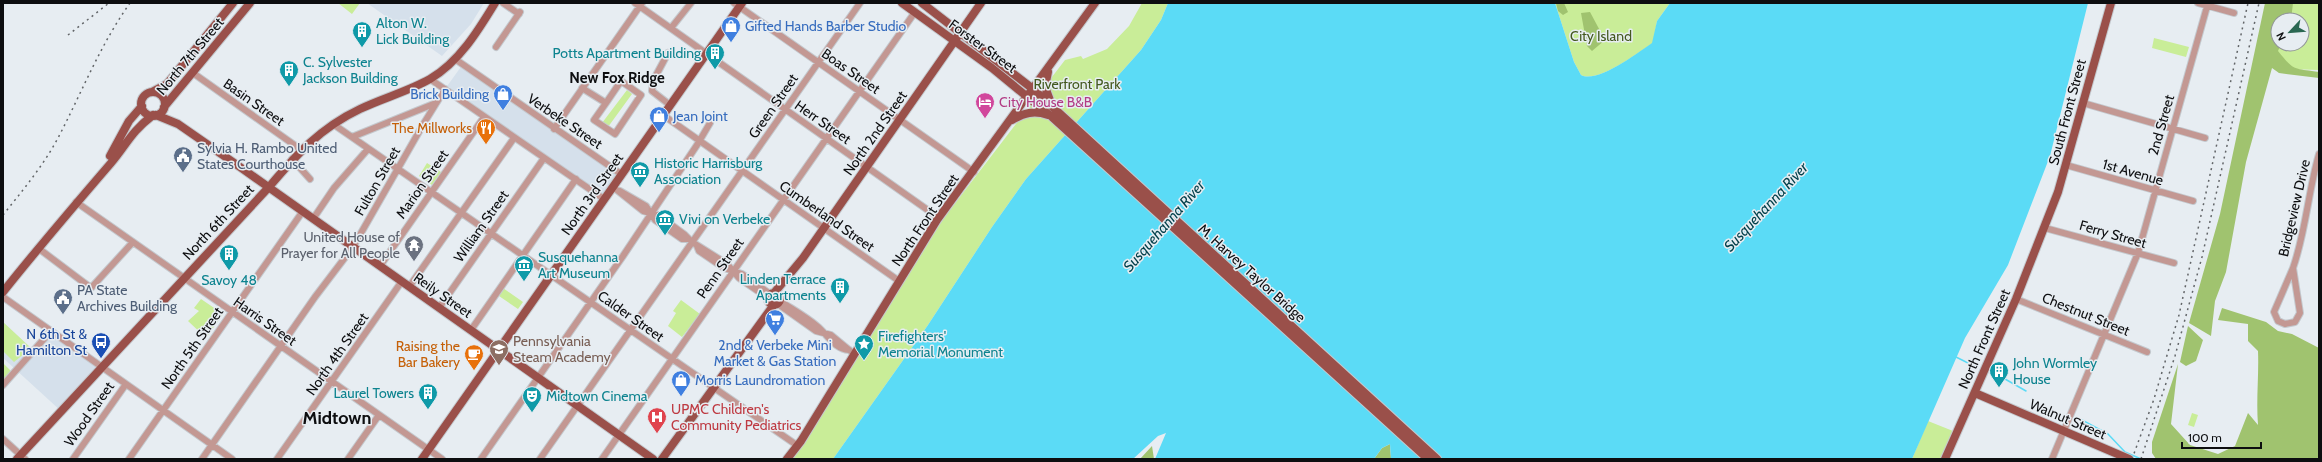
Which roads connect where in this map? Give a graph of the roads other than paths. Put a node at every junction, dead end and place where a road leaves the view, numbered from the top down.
1 (233, 3) edge
2 (250, 3) edge
3 (495, 3) edge
4 (504, 3) edge
5 (691, 3) edge
6 (860, 3) edge
7 (902, 3) edge
8 (922, 3) edge
9 (981, 3) edge
10 (1095, 3) edge
11 (2111, 3) edge
12 (2198, 3) edge
13 (639, 4) edge
14 (739, 4) edge
15 (2208, 4) edge
16 (914, 12) junction
17 (2234, 13) dead end
18 (671, 28) junction
19 (961, 32) junction
20 (954, 41) junction
21 (496, 47) dead end
22 (668, 53) dead end
23 (706, 54) junction
24 (455, 59) junction
25 (818, 62) junction
26 (182, 64) junction
27 (1048, 68) junction
28 (193, 73) junction
29 (430, 79) junction
30 (582, 88) junction
31 (1033, 89) junction
32 (446, 90) junction
33 (858, 91) junction
34 (152, 92) junction
35 (1028, 96) junction
36 (436, 103) junction
37 (606, 103) junction
38 (2083, 103) junction
39 (670, 105) junction
40 (142, 106) junction
41 (164, 107) junction
42 (785, 110) junction
43 (1053, 113) junction
44 (154, 115) junction
45 (663, 115) junction
46 (484, 117) junction
47 (900, 120) junction
48 (1063, 121) junction
49 (1009, 122) junction
50 (710, 123) dead end
51 (178, 124) junction
52 (333, 124) junction
53 (554, 129) junction
54 (2173, 129) junction
55 (352, 137) junction
56 (514, 138) junction
57 (826, 138) junction
58 (2205, 138) dead end
59 (700, 141) junction
60 (300, 149) junction
61 (368, 149) junction
62 (2319, 154) edge
63 (544, 158) junction
64 (292, 159) junction
65 (2066, 165) junction
66 (867, 167) junction
67 (398, 170) junction
68 (742, 171) junction
69 (974, 172) junction
70 (621, 174) junction
71 (310, 179) dead end
72 (576, 179) junction
73 (94, 181) junction
74 (269, 187) junction
75 (616, 189) junction
76 (2155, 191) junction
77 (431, 193) junction
78 (604, 199) junction
79 (783, 200) junction
80 (2193, 201) dead end
81 (76, 202) junction
82 (303, 212) junction
83 (460, 213) junction
84 (651, 214) junction
85 (313, 218) junction
86 (939, 218) junction
87 (824, 228) junction
88 (2045, 228) junction
89 (490, 233) junction
90 (133, 242) junction
91 (692, 243) junction
92 (353, 247) junction
93 (38, 248) junction
94 (2138, 254) junction
95 (523, 256) junction
96 (2174, 264) dead end
97 (380, 266) junction
98 (2293, 268) junction
99 (732, 271) junction
100 (551, 275) junction
101 (184, 278) junction
102 (899, 281) junction
103 (402, 282) junction
104 (409, 287) junction
105 (3, 292) edge
106 (3, 297) edge
107 (774, 299) junction
108 (2016, 299) junction
109 (590, 302) junction
110 (439, 308) junction
111 (232, 312) junction
112 (471, 330) junction
113 (51, 331) junction
114 (630, 331) junction
115 (2104, 335) junction
116 (281, 346) junction
117 (498, 350) junction
118 (851, 352) junction
119 (2147, 352) dead end
120 (671, 359) junction
121 (102, 367) junction
122 (538, 378) junction
123 (331, 382) junction
124 (126, 384) junction
125 (3, 386) edge
126 (713, 387) junction
127 (1974, 393) junction
128 (578, 406) junction
129 (163, 410) junction
130 (379, 415) junction
131 (2064, 431) junction
132 (619, 435) junction
133 (3, 440) edge
134 (212, 444) junction
135 (798, 446) junction
136 (428, 450) junction
137 (21, 458) edge
138 (73, 459) edge
139 (129, 459) edge
140 (202, 459) edge
141 (232, 459) edge
142 (277, 459) edge
143 (348, 459) edge
144 (422, 459) edge
145 (442, 459) edge
146 (481, 459) edge
147 (540, 459) edge
148 (602, 459) edge
149 (653, 459) edge
150 (662, 459) edge
151 (787, 459) edge
152 (1428, 459) edge
153 (1437, 459) edge
154 (1945, 459) edge
155 (2052, 459) edge
156 (2129, 459) edge

1 - 26 main road, North 7th Street
2 - 28 main road, North 7th Street
3 - 24 main road, North 6th Street
4 - 21 street
5 - 18 street
6 - 25 street, Green Street
7 - 16 main road, Forster Street
8 - 19 main road, Forster Street
9 - 19 main road, North 2nd Street
10 - 27 main road, North Front Street
11 - 38 main road, South Front Street
12 - 15 street
13 - 18 street, Herr Street
13 - 30 street
14 - 23 main road, North 3rd Street
14 - 25 street, Boas Street
15 - 17 street
15 - 54 street, 2nd Street
16 - 20 main road, Forster Street
16 - 33 street, Penn Street
18 - 23 street, Herr Street
19 - 20 main road, North 2nd Street
19 - 31 main road, Forster Street
20 - 35 main road, Forster Street
20 - 47 main road, North 2nd Street
22 - 39 street
23 - 39 main road, North 3rd Street
23 - 42 street, Herr Street
24 - 29 main road, North 6th Street
24 - 53 street, Verbeke Street
25 - 33 street, Boas Street
25 - 42 street, Green Street
26 - 28 main road
26 - 34 main road, North 7th Street
27 - 31 main road, North Front Street
27 - 43 main road
28 - 41 main road, North 7th Street
28 - 60 street, Basin Street
29 - 32 street
29 - 52 main road, North 6th Street
30 - 37 street
30 - 53 street
31 - 35 main road, North Front Street
31 - 43 main road, M. Harvey Taylor Bridge
32 - 36 street, Fulton Street
32 - 46 street
33 - 47 street, Boas Street
33 - 57 street, Penn Street
34 - 40 main road, North 7th Street
34 - 41 main road, North 7th Street
35 - 43 main road, M. Harvey Taylor Bridge
35 - 49 main road, North Front Street
36 - 55 street
36 - 67 street, Fulton Street
37 - 37 street
38 - 54 street
38 - 65 main road, South Front Street
39 - 45 main road, North 3rd Street
40 - 44 main road
40 - 73 main road, North 7th Street
41 - 44 main road, North 7th Street
41 - 51 main road, Reily Street
42 - 57 street, Herr Street
42 - 68 street, Green Street
43 - 48 main road, M. Harvey Taylor Bridge
43 - 49 main road
44 - 51 main road, Reily Street
44 - 73 main road, North 7th Street
45 - 59 street, Cumberland Street
45 - 70 main road, North 3rd Street
46 - 56 street
46 - 77 street, Marion Street
47 - 66 main road, North 2nd Street
47 - 69 street, Boas Street
48 - 152 main road, M. Harvey Taylor Bridge
48 - 153 main road, M. Harvey Taylor Bridge
49 - 69 main road, North Front Street
50 - 59 street
51 - 74 main road, Reily Street
52 - 55 street, Calder Street
52 - 60 main road, North 6th Street
53 - 70 street, Verbeke Street
54 - 58 street
54 - 76 street, 2nd Street
55 - 61 street, Calder Street
56 - 63 street
56 - 83 street
57 - 66 street, Herr Street
57 - 79 street, Penn Street
59 - 68 street, Cumberland Street
59 - 84 street
60 - 64 main road, North 6th Street
61 - 67 street, Calder Street
61 - 85 street
62 - 98 street, Bridgeview Drive
63 - 72 street
63 - 89 street, William Street
64 - 71 street
64 - 74 main road, North 6th Street
65 - 76 street, 1st Avenue
65 - 88 main road, South Front Street
66 - 86 street, Herr Street
66 - 87 main road, North 2nd Street
67 - 77 street, Calder Street
67 - 92 street, Fulton Street
68 - 79 street, Cumberland Street
68 - 91 street, Green Street
69 - 86 main road, North Front Street
70 - 75 main road, North 3rd Street
72 - 78 street
72 - 95 street
73 - 81 main road, North 7th Street
74 - 82 main road, Reily Street
74 - 101 main road, North 6th Street
75 - 78 main road, North 3rd Street
75 - 84 street
76 - 80 street, 1st Avenue
76 - 94 street, 2nd Street
77 - 83 street, Calder Street
77 - 97 street, Marion Street
78 - 100 main road, North 3rd Street
79 - 87 street, Cumberland Street
79 - 99 street, Penn Street
81 - 90 street, Harris Street
81 - 93 main road, North 7th Street
82 - 85 main road, Reily Street
82 - 111 street, North 5th Street
83 - 89 street, Calder Street
83 - 104 street
84 - 91 street
84 - 109 street
85 - 92 main road, Reily Street
86 - 102 main road, North Front Street
87 - 102 street, Cumberland Street
87 - 107 main road, North 2nd Street
88 - 94 street, Ferry Street
88 - 108 main road, North Front Street
89 - 95 street, Calder Street
89 - 110 street, William Street
90 - 93 street
90 - 101 street, Harris Street
91 - 99 street
91 - 114 street, Green Street
92 - 97 main road, Reily Street
92 - 116 street, Fulton Street
93 - 105 main road, North 7th Street
94 - 96 street, Ferry Street
94 - 115 street
95 - 100 street, Calder Street
95 - 112 street
97 - 103 main road, Reily Street
98 - 98 street, Bridgeview Drive
99 - 107 street
99 - 120 street, Penn Street
100 - 109 street, Calder Street
100 - 117 main road, North 3rd Street
101 - 111 street, Harris Street
101 - 121 main road, North 6th Street
102 - 118 main road, North Front Street
103 - 104 main road, Reily Street
103 - 123 street, North 4th Street
104 - 110 main road, Reily Street
106 - 113 street
107 - 118 street
107 - 126 main road, North 2nd Street
108 - 115 street, Chestnut Street
108 - 127 main road, North Front Street
109 - 114 street, Calder Street
109 - 122 street
110 - 112 main road, Reily Street
111 - 116 street, Harris Street
111 - 129 street, North 5th Street
112 - 117 main road, Reily Street
113 - 121 street
113 - 125 street
114 - 120 street, Calder Street
114 - 128 street, Green Street
115 - 119 street, Chestnut Street
115 - 131 street
116 - 123 street, Harris Street
116 - 134 street, Fulton Street
117 - 122 main road, Reily Street
117 - 136 main road, North 3rd Street
118 - 135 main road, North Front Street
120 - 126 street, Calder Street
120 - 132 street, Penn Street
121 - 124 street
121 - 137 main road, North 6th Street
122 - 128 main road, Reily Street
122 - 146 street
123 - 130 street, Harris Street
123 - 142 street, North 4th Street
124 - 129 street
124 - 138 street, Wood Street
126 - 135 street, Calder Street
126 - 150 main road, North 2nd Street
127 - 131 main road, Walnut Street
127 - 154 main road, North Front Street
128 - 132 main road, Reily Street
128 - 147 street, Green Street
129 - 134 street
129 - 139 street, North 5th Street
130 - 136 street, Harris Street
130 - 143 street
131 - 155 street
131 - 156 main road, Walnut Street
132 - 148 street, Penn Street
132 - 149 main road, Reily Street
133 - 137 street
134 - 140 street, Fulton Street
134 - 141 street
135 - 151 main road, North Front Street
136 - 144 main road, North 3rd Street
136 - 145 street, Harris Street

